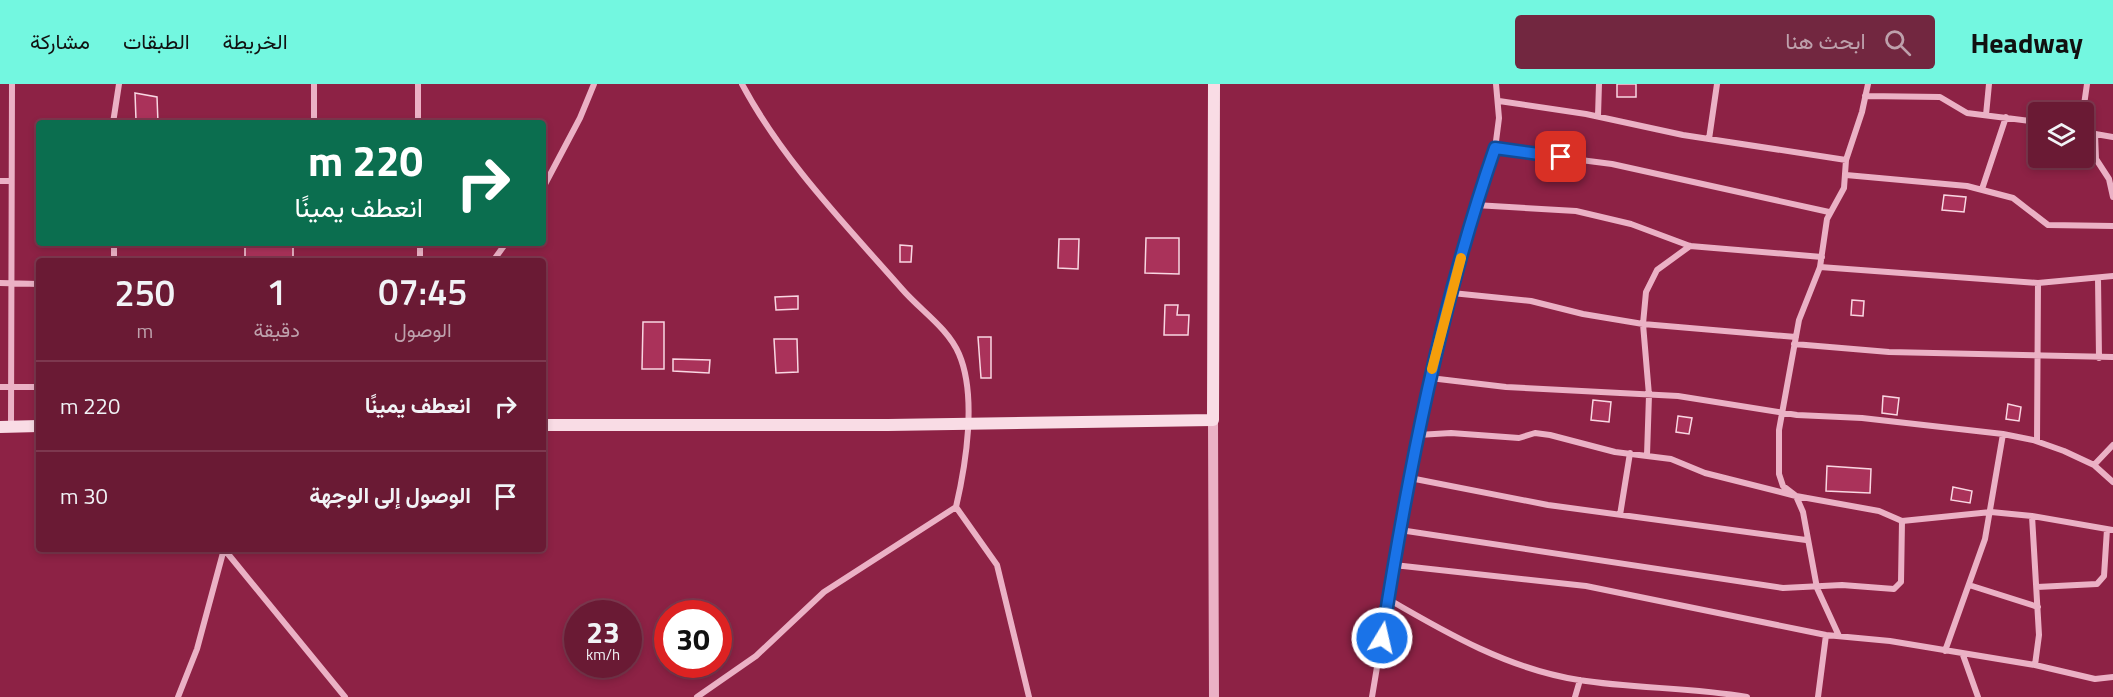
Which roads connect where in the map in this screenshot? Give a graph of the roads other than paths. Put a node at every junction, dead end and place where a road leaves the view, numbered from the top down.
1 (12, 84) edge
2 (119, 84) edge
3 (314, 84) edge
4 (418, 84) edge
5 (594, 84) edge
6 (742, 84) edge
7 (1214, 84) edge
8 (1497, 84) edge
9 (1599, 84) edge
10 (1717, 84) edge
11 (1868, 84) edge
12 (1989, 84) edge
13 (2087, 84) edge
14 (1865, 96) junction
15 (1499, 101) junction
16 (2084, 102) edge
17 (1986, 115) junction
18 (1598, 116) junction
19 (2006, 117) junction
20 (113, 120) edge
21 (314, 120) edge
22 (418, 120) edge
23 (2028, 120) edge
24 (2095, 134) joint
25 (2113, 137) edge
26 (1709, 139) junction
27 (1495, 148) junction
28 (1846, 160) junction
29 (1846, 175) junction
30 (0, 181) edge
31 (10, 181) junction
32 (546, 182) edge
33 (1982, 189) junction
34 (2113, 197) edge
35 (1475, 206) junction
36 (1829, 212) junction
37 (2113, 226) edge
38 (1690, 246) junction
39 (1822, 257) junction
40 (1820, 267) junction
41 (2113, 276) edge
42 (2098, 279) junction
43 (0, 283) edge
44 (13, 283) junction
45 (36, 284) edge
46 (2038, 284) junction
47 (1452, 293) junction
48 (1643, 324) junction
49 (1795, 341) junction
50 (2039, 355) junction
51 (2113, 357) edge
52 (2099, 358) junction
53 (1430, 378) junction
54 (0, 387) edge
55 (13, 387) junction
56 (36, 387) edge
57 (1649, 395) junction
58 (1781, 412) junction
59 (1213, 420) junction
60 (968, 424) junction
61 (546, 425) edge
62 (36, 426) edge
63 (6, 427) edge
64 (1418, 435) junction
65 (2003, 435) junction
66 (2037, 441) junction
67 (2113, 445) edge
68 (1630, 453) junction
69 (1647, 455) junction
70 (2094, 465) junction
71 (1410, 478) junction
72 (2113, 482) edge
73 (1796, 496) junction
74 (956, 507) junction
75 (1991, 512) junction
76 (1620, 516) junction
77 (2032, 516) junction
78 (1902, 521) junction
79 (1400, 530) junction
80 (2110, 530) edge
81 (1806, 540) junction
82 (223, 552) edge
83 (227, 552) edge
84 (1394, 565) junction
85 (1969, 585) junction
86 (2037, 587) junction
87 (1817, 588) junction
88 (1388, 599) junction
89 (2038, 607) junction
90 (1826, 635) junction
91 (1839, 636) junction
92 (1945, 651) junction
93 (1963, 655) junction
94 (2035, 665) junction
95 (2113, 678) edge
96 (1580, 680) junction
97 (178, 697) edge
98 (345, 697) edge
99 (697, 697) edge
100 (1029, 697) edge
101 (1214, 697) edge
102 (1372, 697) edge
103 (1575, 697) edge
104 (1747, 697) edge
105 (1818, 697) edge
106 (1978, 697) edge

1 - 31 street
2 - 20 street
3 - 21 street
4 - 22 street
5 - 32 street
6 - 60 street
7 - 59 main road
8 - 15 street
9 - 18 street
10 - 26 street
11 - 14 street
12 - 17 street
13 - 16 street
14 - 17 street
14 - 28 street
15 - 18 street
15 - 27 street
17 - 19 street
18 - 26 street
19 - 23 street
19 - 33 street
24 - 25 street
24 - 34 street
26 - 28 street
27 - 35 street
27 - 36 street
28 - 29 street
29 - 33 street
29 - 36 street
30 - 31 street
31 - 44 street
33 - 37 street
35 - 38 street
35 - 47 street
36 - 39 street
38 - 39 street
38 - 48 street
39 - 40 street
40 - 46 street
40 - 49 street
41 - 42 street
42 - 46 street
42 - 52 street
43 - 44 street
44 - 45 street
44 - 55 street
46 - 50 street
47 - 48 street
47 - 53 street
48 - 49 street
48 - 57 street
49 - 50 street
49 - 58 street
50 - 52 street
50 - 66 street
51 - 52 street
53 - 57 street
53 - 64 street
54 - 55 street
55 - 56 street
55 - 63 street
57 - 58 street
57 - 69 street
58 - 65 street
58 - 73 street
59 - 60 main road
59 - 101 street
60 - 61 main road
60 - 74 street
62 - 63 main road
64 - 68 street
64 - 71 street
65 - 66 street
65 - 75 street
66 - 70 street
67 - 70 street
68 - 69 street
68 - 76 street
69 - 73 street
70 - 72 street
71 - 76 street
71 - 79 street
73 - 78 street
73 - 81 street
74 - 99 street
74 - 100 street
75 - 77 street
75 - 78 street
75 - 85 street
76 - 81 street
77 - 80 street
77 - 86 street
78 - 87 street
79 - 84 street
79 - 87 street
80 - 86 street
81 - 87 street
82 - 97 street
83 - 98 street
84 - 88 street
84 - 90 street
85 - 89 street
85 - 92 street
86 - 89 street
87 - 91 street
88 - 96 street
88 - 102 street
89 - 94 street
90 - 91 street
90 - 105 street
91 - 92 street
92 - 93 street
93 - 94 street
93 - 106 street
94 - 95 street
96 - 103 street
96 - 104 street

